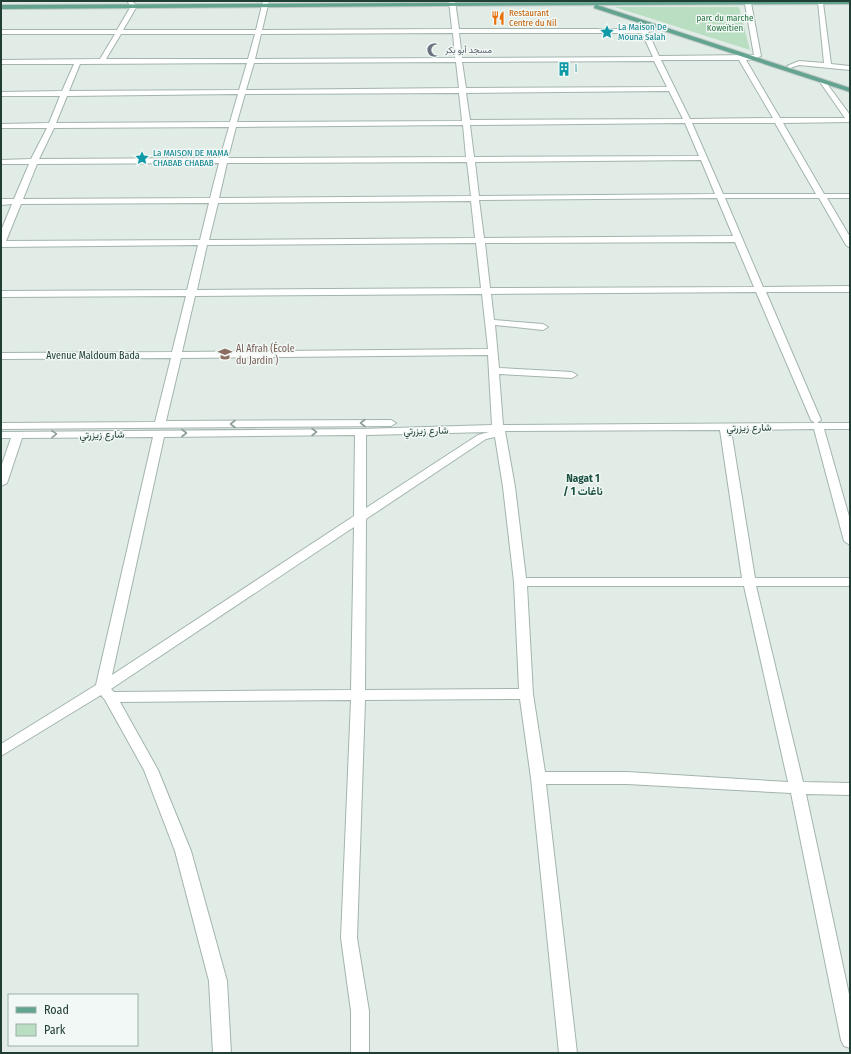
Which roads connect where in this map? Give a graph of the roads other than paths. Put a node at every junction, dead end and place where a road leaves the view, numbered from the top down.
1 (328, 1) edge
2 (1, 2) edge
3 (286, 2) edge
4 (584, 2) edge
5 (597, 2) edge
6 (850, 2) edge
7 (266, 3) edge
8 (453, 3) edge
9 (742, 3) edge
10 (820, 3) junction
11 (132, 4) junction
12 (1, 6) edge
13 (657, 28) junction
14 (644, 31) junction
15 (1, 32) edge
16 (457, 32) junction
17 (119, 33) junction
18 (258, 33) junction
19 (755, 57) junction
20 (459, 59) junction
21 (658, 59) junction
22 (742, 59) junction
23 (251, 60) junction
24 (78, 61) junction
25 (102, 61) junction
26 (1, 62) edge
27 (790, 66) junction
28 (828, 67) junction
29 (850, 68) edge
30 (823, 82) junction
31 (850, 85) edge
32 (671, 89) junction
33 (850, 90) edge
34 (463, 91) junction
35 (241, 92) junction
36 (1, 94) edge
37 (64, 94) junction
38 (850, 120) edge
39 (777, 121) junction
40 (688, 122) junction
41 (233, 124) junction
42 (466, 124) junction
43 (52, 125) junction
44 (1, 126) edge
45 (702, 158) junction
46 (471, 159) junction
47 (224, 161) junction
48 (1, 162) edge
49 (34, 162) junction
50 (719, 196) junction
51 (823, 196) junction
52 (850, 196) edge
53 (474, 198) junction
54 (216, 200) junction
55 (1, 202) edge
56 (18, 202) junction
57 (737, 238) junction
58 (480, 241) junction
59 (1, 243) edge
60 (202, 244) junction
61 (850, 245) edge
62 (850, 289) edge
63 (759, 290) junction
64 (485, 291) junction
65 (190, 293) junction
66 (1, 294) edge
67 (489, 322) junction
68 (543, 327) dead end
69 (493, 352) junction
70 (180, 355) junction
71 (1, 356) edge
72 (494, 371) junction
73 (572, 375) dead end
74 (850, 419) edge
75 (817, 423) junction
76 (1, 426) edge
77 (850, 426) edge
78 (499, 427) junction
79 (725, 427) junction
80 (160, 429) junction
81 (361, 432) junction
82 (1, 435) edge
83 (18, 435) junction
84 (1, 483) edge
85 (360, 518) junction
86 (850, 541) edge
87 (520, 582) junction
88 (749, 582) junction
89 (850, 582) edge
90 (106, 692) junction
91 (526, 694) junction
92 (358, 695) junction
93 (1, 751) edge
94 (538, 778) junction
95 (797, 788) junction
96 (850, 789) edge
97 (850, 1040) edge
98 (222, 1053) edge
99 (360, 1053) edge
100 (568, 1053) edge

1 - 3 main road
2 - 11 main road
3 - 7 main road
3 - 8 main road
4 - 5 main road
4 - 8 main road
4 - 13 main road
5 - 9 main road
5 - 19 main road
6 - 10 main road
7 - 11 main road
7 - 18 street
8 - 16 street
9 - 10 main road
9 - 19 street
10 - 28 street
11 - 12 main road
11 - 17 street
13 - 14 street
13 - 19 main road
14 - 16 street
14 - 21 street
15 - 17 street
16 - 18 street
16 - 20 street
17 - 18 street
17 - 25 street
18 - 23 street
19 - 22 street
19 - 27 main road
19 - 30 main road
20 - 21 street
20 - 23 street
20 - 34 street
21 - 22 street
21 - 32 street
22 - 39 street
23 - 25 street
23 - 35 street
24 - 25 street
24 - 26 street
24 - 37 street
27 - 28 street
27 - 31 main road
28 - 29 street
30 - 33 main road
30 - 38 street
32 - 34 street
32 - 40 street
34 - 35 street
34 - 42 street
35 - 37 street
35 - 41 street
36 - 37 street
37 - 43 street
38 - 39 street
39 - 40 street
39 - 51 street
40 - 42 street
40 - 45 street
41 - 42 street
41 - 43 street
41 - 47 street
42 - 46 street
43 - 44 street
43 - 49 street
45 - 46 street
45 - 50 street
46 - 47 street
46 - 53 street
47 - 49 street
47 - 54 street
48 - 49 street
49 - 56 street
50 - 51 street
50 - 53 street
50 - 57 street
51 - 52 street
51 - 61 street
53 - 54 street
53 - 58 street
54 - 56 street
54 - 60 street
55 - 56 street
56 - 59 street
57 - 58 street
57 - 63 street
58 - 60 street
58 - 64 street
59 - 60 street
60 - 65 street
62 - 63 street
63 - 64 street
63 - 75 street
64 - 65 street
64 - 67 street
65 - 66 street
65 - 70 street
67 - 68 street
67 - 69 street
69 - 70 street, Avenue Maldoum Bada
69 - 72 street
70 - 71 street, Avenue Maldoum Bada
70 - 80 street
72 - 73 street
72 - 78 street
74 - 75 street, شارع زيزرتي
75 - 77 street, شارع زيزرتي
75 - 78 street, شارع زيزرتي
75 - 79 street, شارع زيزرتي
75 - 86 street
76 - 80 street, شارع زيزرتي
78 - 79 street, شارع زيزرتي
78 -> 80 street, شارع زيزرتي
78 - 81 street, شارع زيزرتي
78 - 85 street
78 - 87 street
79 - 88 street
80 -> 81 street, شارع زيزرتي
83 -> 80 street, شارع زيزرتي
80 - 90 street
81 - 85 street
82 - 83 street, شارع زيزرتي
83 - 84 street
85 - 90 street
85 - 92 street
87 - 88 street
87 - 91 street
88 - 89 street
88 - 95 street
90 - 92 street
90 - 93 street
90 - 98 street
91 - 92 street
91 - 94 street
92 - 99 street
94 - 95 street
94 - 100 street
95 - 96 street
95 - 97 street

